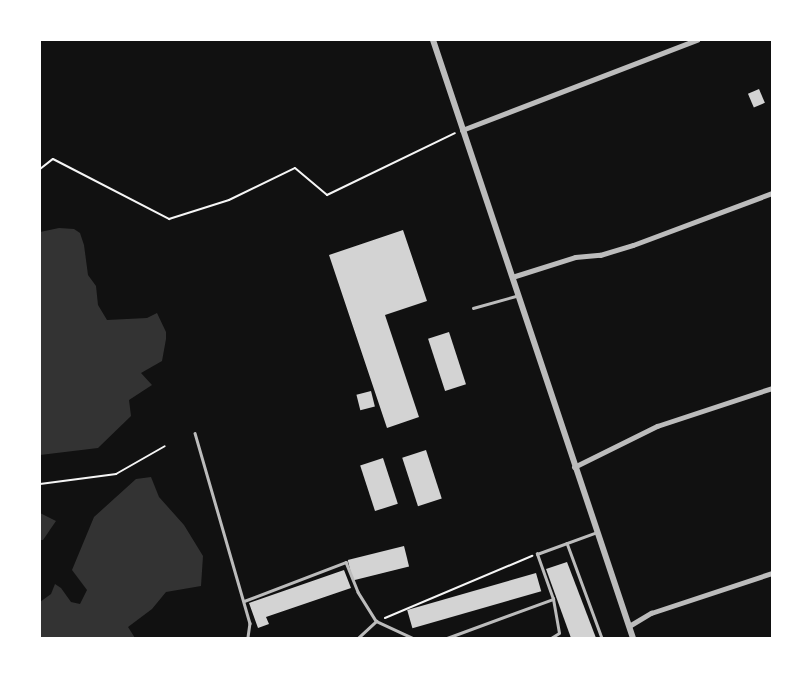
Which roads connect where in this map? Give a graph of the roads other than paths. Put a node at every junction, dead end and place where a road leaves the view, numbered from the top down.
1 (434, 40) edge
2 (697, 40) edge
3 (462, 130) junction
4 (772, 193) edge
5 (512, 276) junction
6 (518, 295) junction
7 (474, 308) dead end
8 (772, 388) edge
9 (195, 433) dead end
10 (574, 467) junction
11 (598, 531) junction
12 (567, 543) junction
13 (772, 573) edge
14 (553, 598) junction
15 (244, 601) junction
16 (376, 621) junction
17 (629, 626) junction
18 (248, 638) edge
19 (358, 638) edge
20 (413, 638) edge
21 (447, 638) edge
22 (551, 638) edge
23 (602, 638) edge
24 (633, 638) edge

1 - 3 street
2 - 3 street
3 - 5 street
4 - 5 street
5 - 6 street
6 - 7 lane
6 - 10 street
8 - 10 street
9 - 15 lane
10 - 11 street
11 - 12 lane
11 - 17 street
12 - 14 lane
12 - 23 lane
13 - 17 street
14 - 21 lane
14 - 22 lane
15 - 16 lane
15 - 18 lane
16 - 19 lane
16 - 20 lane
17 - 24 street

